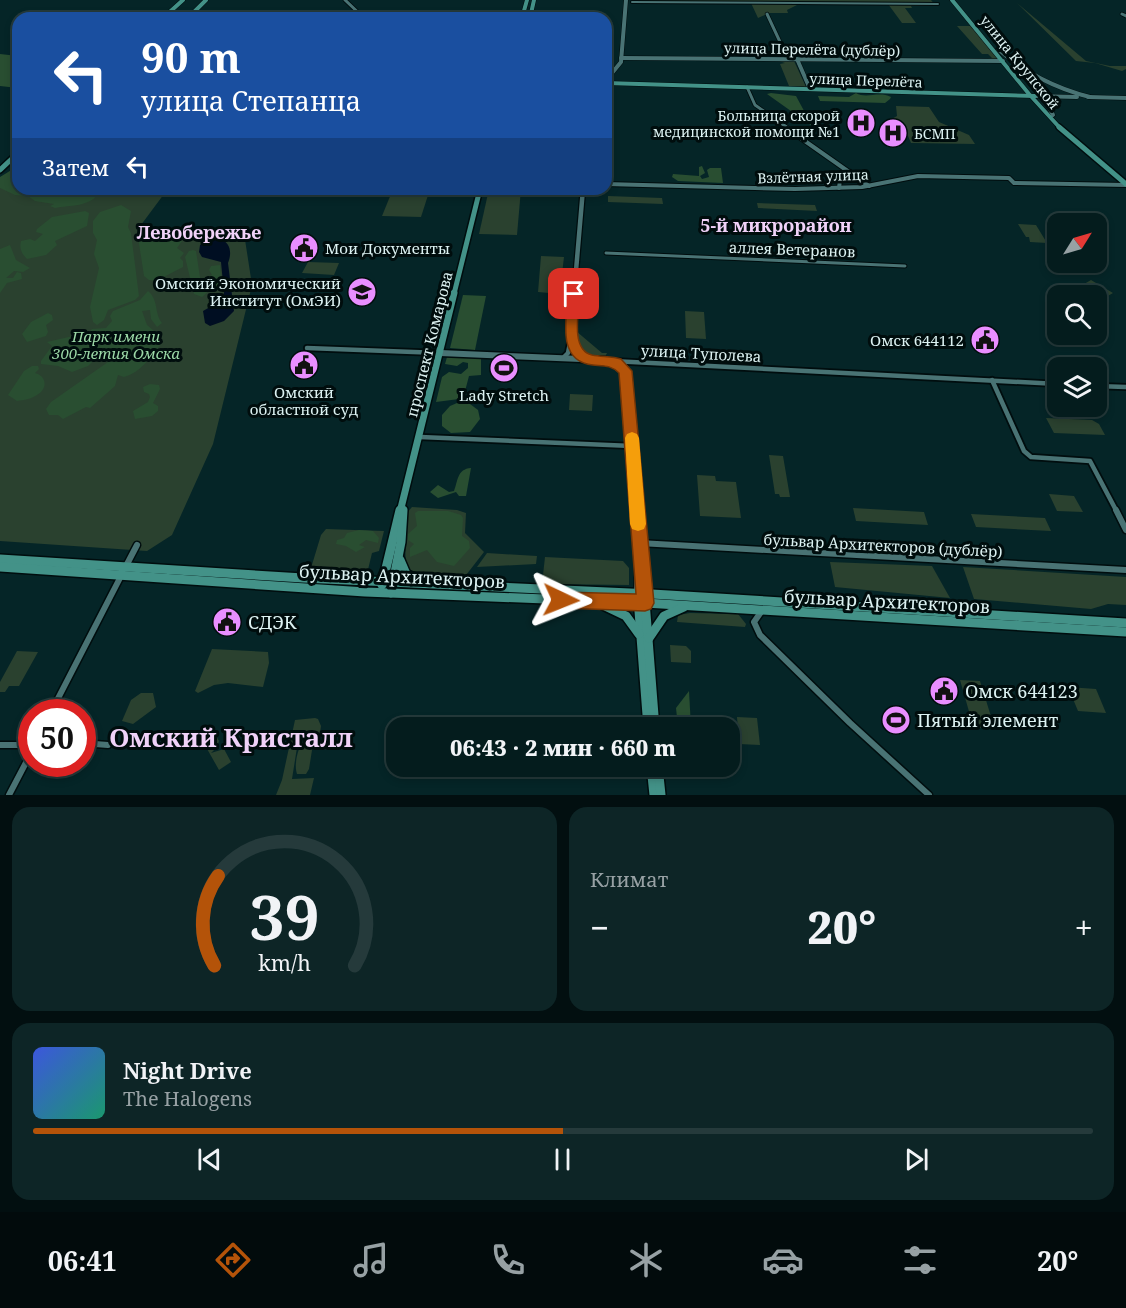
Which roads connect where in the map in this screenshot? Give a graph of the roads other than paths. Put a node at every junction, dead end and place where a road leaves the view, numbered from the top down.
1 (183, 0) edge
2 (206, 0) edge
3 (345, 0) edge
4 (626, 0) edge
5 (954, 0) edge
6 (632, 1) edge
7 (937, 3) dead end
8 (170, 12) edge
9 (194, 12) edge
10 (358, 12) edge
11 (767, 14) dead end
12 (998, 49) junction
13 (621, 58) junction
14 (788, 59) junction
15 (797, 59) junction
16 (1003, 61) junction
17 (612, 73) edge
18 (612, 83) edge
19 (1020, 83) junction
20 (747, 87) junction
21 (810, 89) junction
22 (1002, 95) junction
23 (1033, 96) junction
24 (1067, 97) junction
25 (1090, 97) junction
26 (1126, 98) edge
27 (1041, 108) junction
28 (1053, 115) junction
29 (12, 158) edge
30 (0, 169) edge
31 (849, 172) junction
32 (1126, 179) edge
33 (612, 184) edge
34 (1126, 185) edge
35 (870, 186) junction
36 (839, 188) junction
37 (479, 195) edge
38 (583, 195) edge
39 (606, 253) dead end
40 (904, 266) dead end
41 (571, 338) junction
42 (308, 348) dead end
43 (440, 353) junction
44 (562, 358) junction
45 (587, 360) junction
46 (612, 361) junction
47 (631, 361) junction
48 (624, 368) junction
49 (992, 380) junction
50 (1047, 383) edge
51 (1107, 386) edge
52 (1126, 387) edge
53 (420, 437) junction
54 (632, 446) junction
55 (403, 505) junction
56 (1126, 530) edge
57 (639, 543) junction
58 (137, 544) dead end
59 (399, 557) junction
60 (0, 558) edge
61 (0, 567) edge
62 (1126, 570) edge
63 (124, 571) junction
64 (383, 581) junction
65 (393, 582) junction
66 (428, 584) junction
67 (380, 592) junction
68 (391, 593) junction
69 (642, 598) junction
70 (589, 601) junction
71 (687, 606) junction
72 (738, 609) junction
73 (763, 610) junction
74 (754, 622) junction
75 (1126, 623) edge
76 (1126, 632) edge
77 (644, 638) junction
78 (58, 699) edge
79 (648, 717) edge
80 (654, 717) edge
81 (96, 744) edge
82 (0, 745) edge
83 (18, 745) edge
84 (108, 745) dead end
85 (18, 777) edge
86 (652, 777) edge
87 (659, 777) edge
88 (9, 795) edge
89 (654, 795) edge
90 (661, 795) edge
91 (929, 795) edge

1 - 8 main road
2 - 9 main road
3 - 10 street
4 - 13 street
5 - 12 main road, улица Крупской
5 - 16 main road, улица Крупской
6 - 7 street
11 - 14 street
12 - 23 main road, улица Крупской
12 - 25 street
13 - 14 street, улица Перелёта (дублёр)
13 - 17 street
14 - 15 street, улица Перелёта (дублёр)
15 - 16 street, улица Перелёта (дублёр)
15 - 21 street
16 - 19 main road, улица Крупской
18 - 20 main road, улица Перелёта
19 - 22 main road
19 - 23 main road, улица Крупской
20 - 21 main road, улица Перелёта
20 - 31 street
21 - 22 main road, улица Перелёта
22 - 23 main road, улица Перелёта
22 - 27 main road
23 - 24 street, улица Перелёта
23 - 27 main road, улица Крупской
23 - 28 main road, улица Крупской
24 - 25 street, улица Перелёта
24 - 28 street
25 - 26 street, улица Перелёта
27 - 34 main road, улица Крупской
28 - 32 main road, улица Крупской
29 - 30 main road
31 - 35 street
31 - 36 street
33 - 36 street, Взлётная улица
34 - 35 street, Взлётная улица
35 - 36 street, Взлётная улица
37 - 43 main road, проспект Комарова
38 - 41 street
39 - 40 street, аллея Ветеранов
41 - 44 street
41 - 45 street
42 - 43 street, улица Туполева
43 - 44 street, улица Туполева
43 - 53 main road, проспект Комарова
44 - 45 street, улица Туполева
45 - 46 street, улица Туполева
46 - 47 street, улица Туполева
46 - 48 street
47 - 48 street
47 - 49 street, улица Туполева
48 - 54 street
49 - 50 street, улица Туполева
49 - 56 street
51 - 52 street
53 - 54 street
53 - 55 main road, проспект Комарова
54 - 57 street
55 - 59 main road, проспект Комарова
55 - 64 main road, проспект Комарова
57 - 62 street, бульвар Архитекторов (дублёр)
57 - 69 street
58 - 63 street
59 - 65 main road, проспект Комарова
59 - 66 main road
60 - 63 main road, бульвар Архитекторов
61 - 63 main road, бульвар Архитекторов
63 - 64 main road, бульвар Архитекторов
63 - 67 main road, бульвар Архитекторов
63 - 78 street
64 - 65 main road, бульвар Архитекторов
64 - 67 main road, проспект Комарова
65 - 66 main road, бульвар Архитекторов
65 - 68 main road, проспект Комарова
66 - 69 main road, бульвар Архитекторов
67 - 68 main road, бульвар Архитекторов
68 - 70 main road, бульвар Архитекторов
69 - 70 main road, бульвар Архитекторов
69 - 71 main road, бульвар Архитекторов
69 - 75 main road, бульвар Архитекторов
69 - 77 main road
70 - 77 main road
71 - 72 main road, бульвар Архитекторов
71 - 77 main road
72 - 73 main road, бульвар Архитекторов
72 - 74 street
73 - 74 street
73 - 76 main road, бульвар Архитекторов
74 - 91 street
77 - 79 main road
77 - 80 main road
81 - 84 street
82 - 83 street
85 - 88 street
86 - 89 main road
87 - 90 main road

